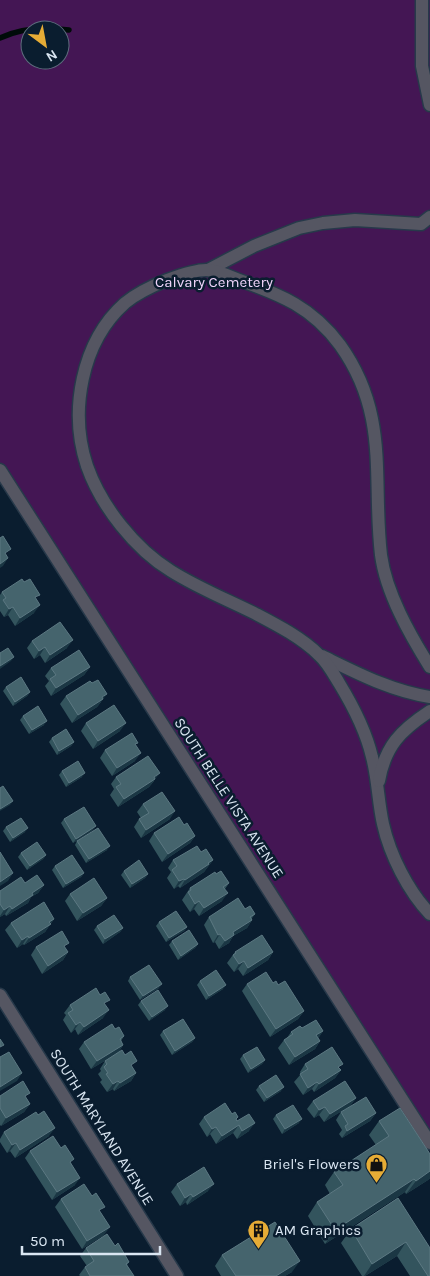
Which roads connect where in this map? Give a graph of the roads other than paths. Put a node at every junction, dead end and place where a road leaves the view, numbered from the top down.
1 (422, 0) edge
2 (430, 105) edge
3 (427, 222) edge
4 (237, 254) junction
5 (208, 270) junction
6 (251, 284) junction
7 (0, 470) edge
8 (320, 655) junction
9 (430, 667) edge
10 (430, 697) edge
11 (430, 711) edge
12 (378, 786) junction
13 (430, 914) edge
14 (0, 995) edge
15 (430, 1143) edge
16 (177, 1276) edge

1 - 2 street
3 - 4 street
4 - 5 street
4 - 6 street
5 - 6 street
5 - 8 street
6 - 9 street
7 - 15 street, SOUTH BELLE VISTA AVENUE
8 - 10 street
8 - 12 street
11 - 12 street
12 - 13 street
14 - 16 street, SOUTH MARYLAND AVENUE

